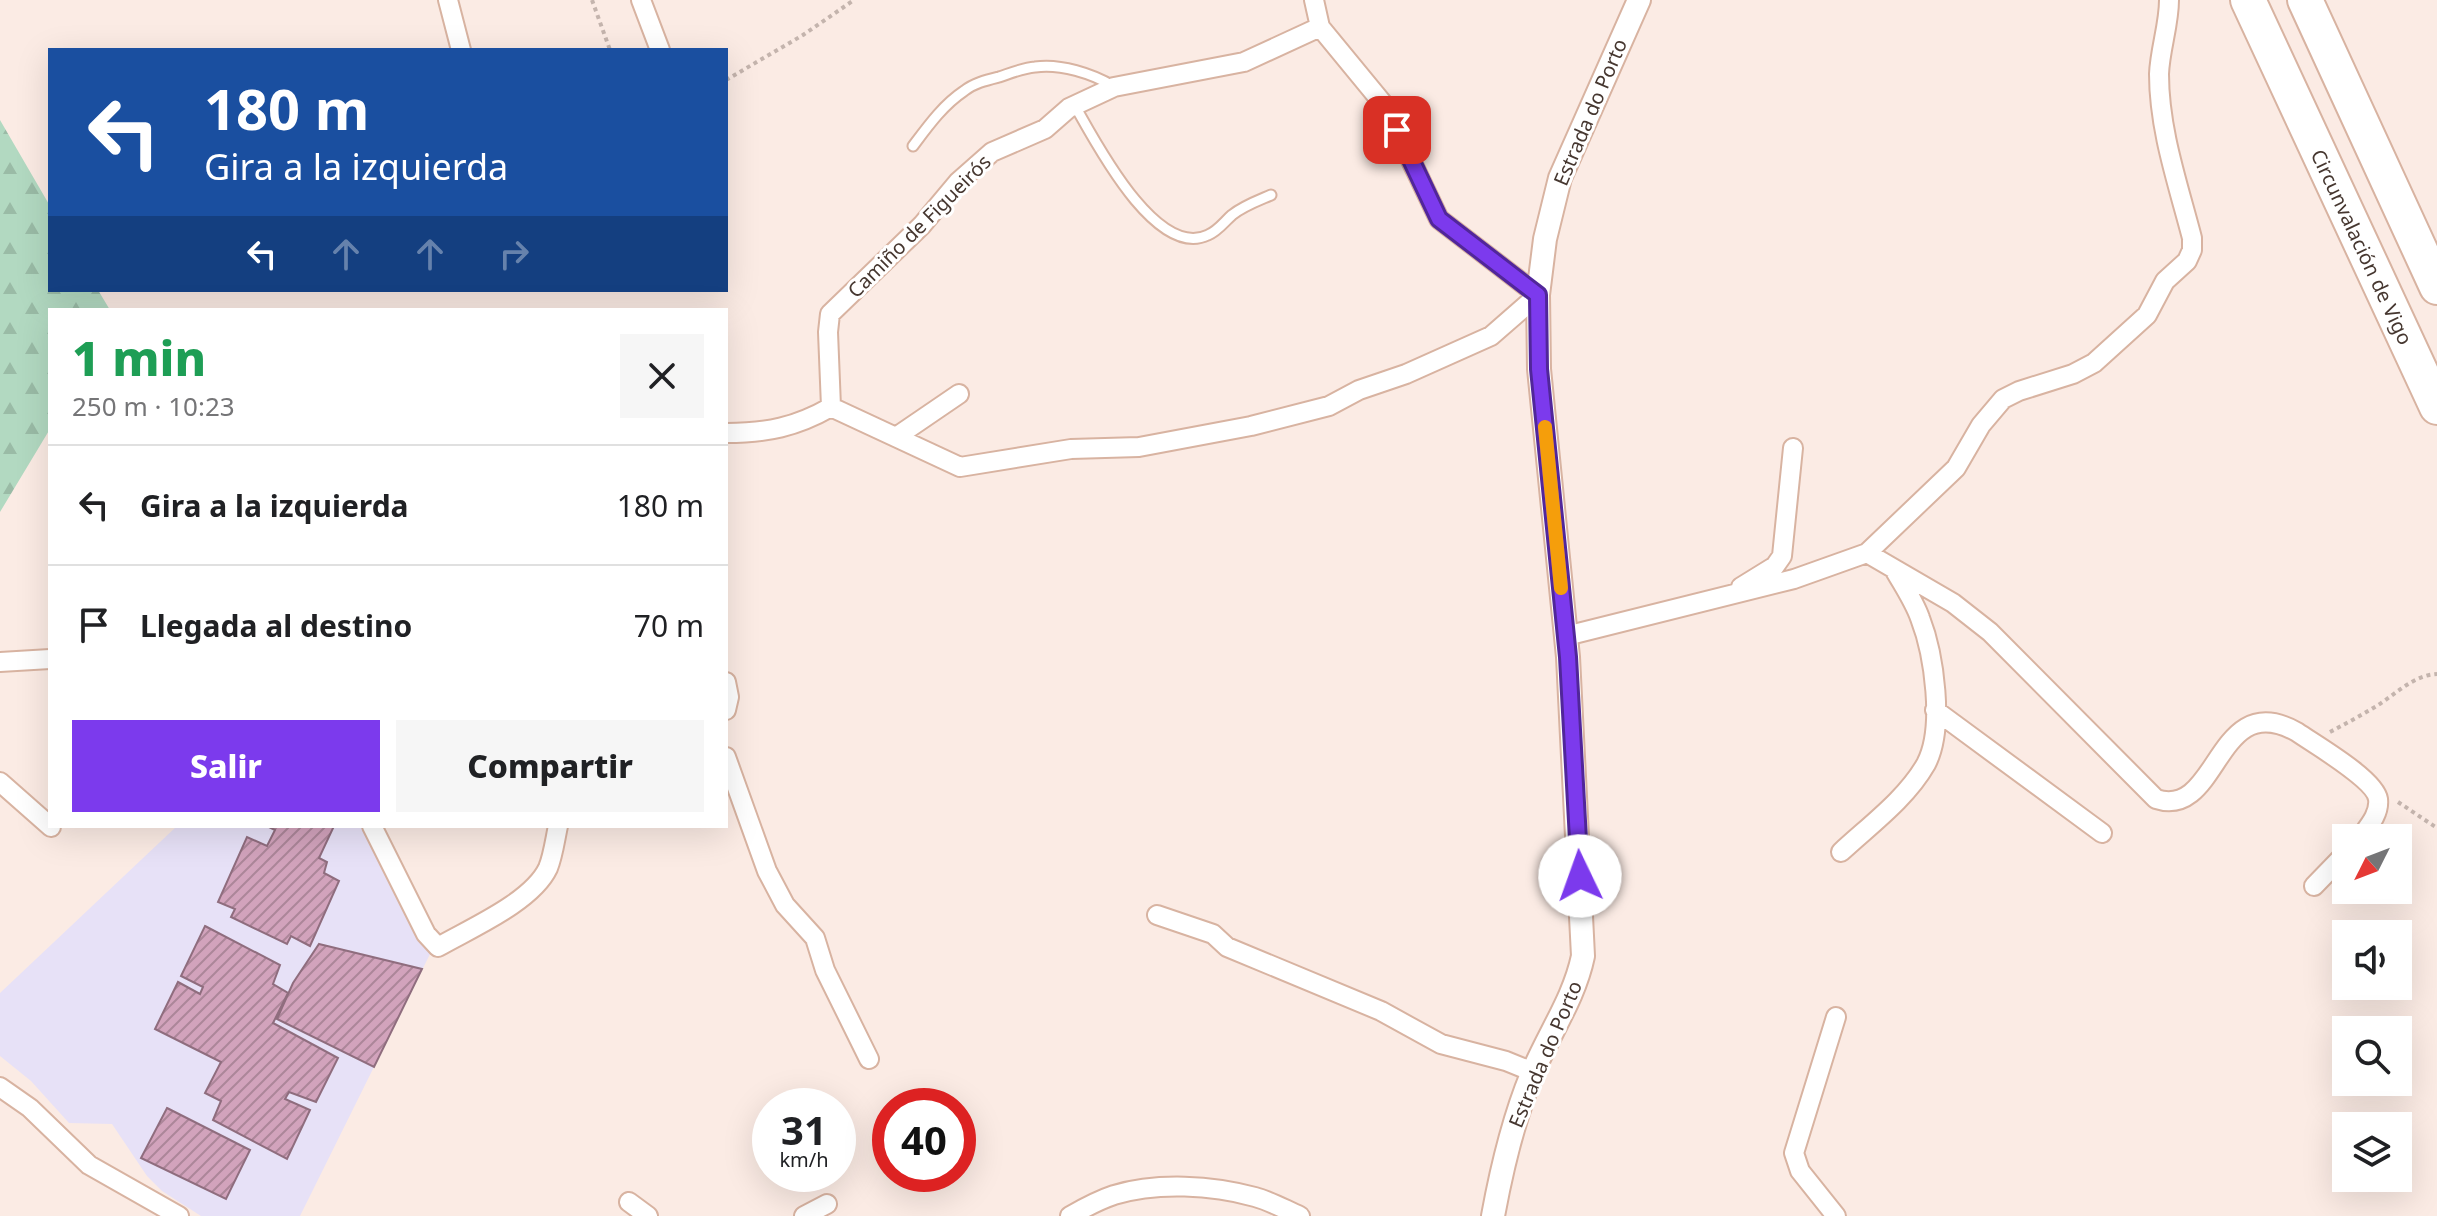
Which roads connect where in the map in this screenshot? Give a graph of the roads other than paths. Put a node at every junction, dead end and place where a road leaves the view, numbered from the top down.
1 (448, 0) edge
2 (641, 0) edge
3 (1314, 0) edge
4 (1639, 0) edge
5 (2169, 0) edge
6 (2248, 0) edge
7 (2305, 0) edge
8 (1320, 27) junction
9 (460, 48) edge
10 (659, 48) edge
11 (1114, 87) junction
12 (1075, 106) junction
13 (913, 146) dead end
14 (1271, 195) dead end
15 (2437, 287) edge
16 (1538, 295) junction
17 (959, 394) dead end
18 (831, 407) junction
19 (2437, 407) edge
20 (728, 433) edge
21 (896, 437) junction
22 (1793, 448) dead end
23 (1867, 553) junction
24 (1894, 569) junction
25 (1733, 594) junction
26 (1566, 636) junction
27 (48, 659) edge
28 (0, 662) edge
29 (1935, 710) junction
30 (728, 763) edge
31 (0, 782) edge
32 (48, 824) edge
33 (2369, 824) edge
34 (373, 828) edge
35 (558, 828) edge
36 (2102, 833) dead end
37 (1841, 852) dead end
38 (2332, 867) edge
39 (2314, 886) dead end
40 (1157, 915) dead end
41 (1836, 1017) dead end
42 (869, 1059) dead end
43 (1533, 1072) junction
44 (0, 1087) edge
45 (629, 1202) dead end
46 (827, 1204) dead end
47 (179, 1216) edge
48 (648, 1216) edge
49 (804, 1216) edge
50 (1070, 1216) edge
51 (1300, 1216) edge
52 (1493, 1216) edge
53 (1836, 1216) edge

1 - 9 street
2 - 10 street
3 - 8 street
4 - 16 street, Estrada do Porto
5 - 23 street
6 - 19 highway, Circunvalación de Vigo
7 - 15 highway
8 - 11 street, Camiño de Figueirós
8 - 16 street
11 - 12 street, Camiño de Figueirós
11 - 13 lane
12 - 14 lane
12 - 18 street, Camiño de Figueirós
16 - 21 street
16 - 26 street, Estrada do Porto
17 - 21 street
18 - 20 street
18 - 21 street
22 - 25 street
23 - 24 street
23 - 25 street
24 - 29 street
24 - 33 street
25 - 26 street
26 - 43 street, Estrada do Porto
27 - 28 street
29 - 36 street
29 - 37 street
30 - 42 street
31 - 32 street
34 - 35 street
38 - 39 street
40 - 43 street
41 - 53 street
43 - 52 street, Estrada do Porto
44 - 47 street
45 - 48 street
46 - 49 street
50 - 51 street

